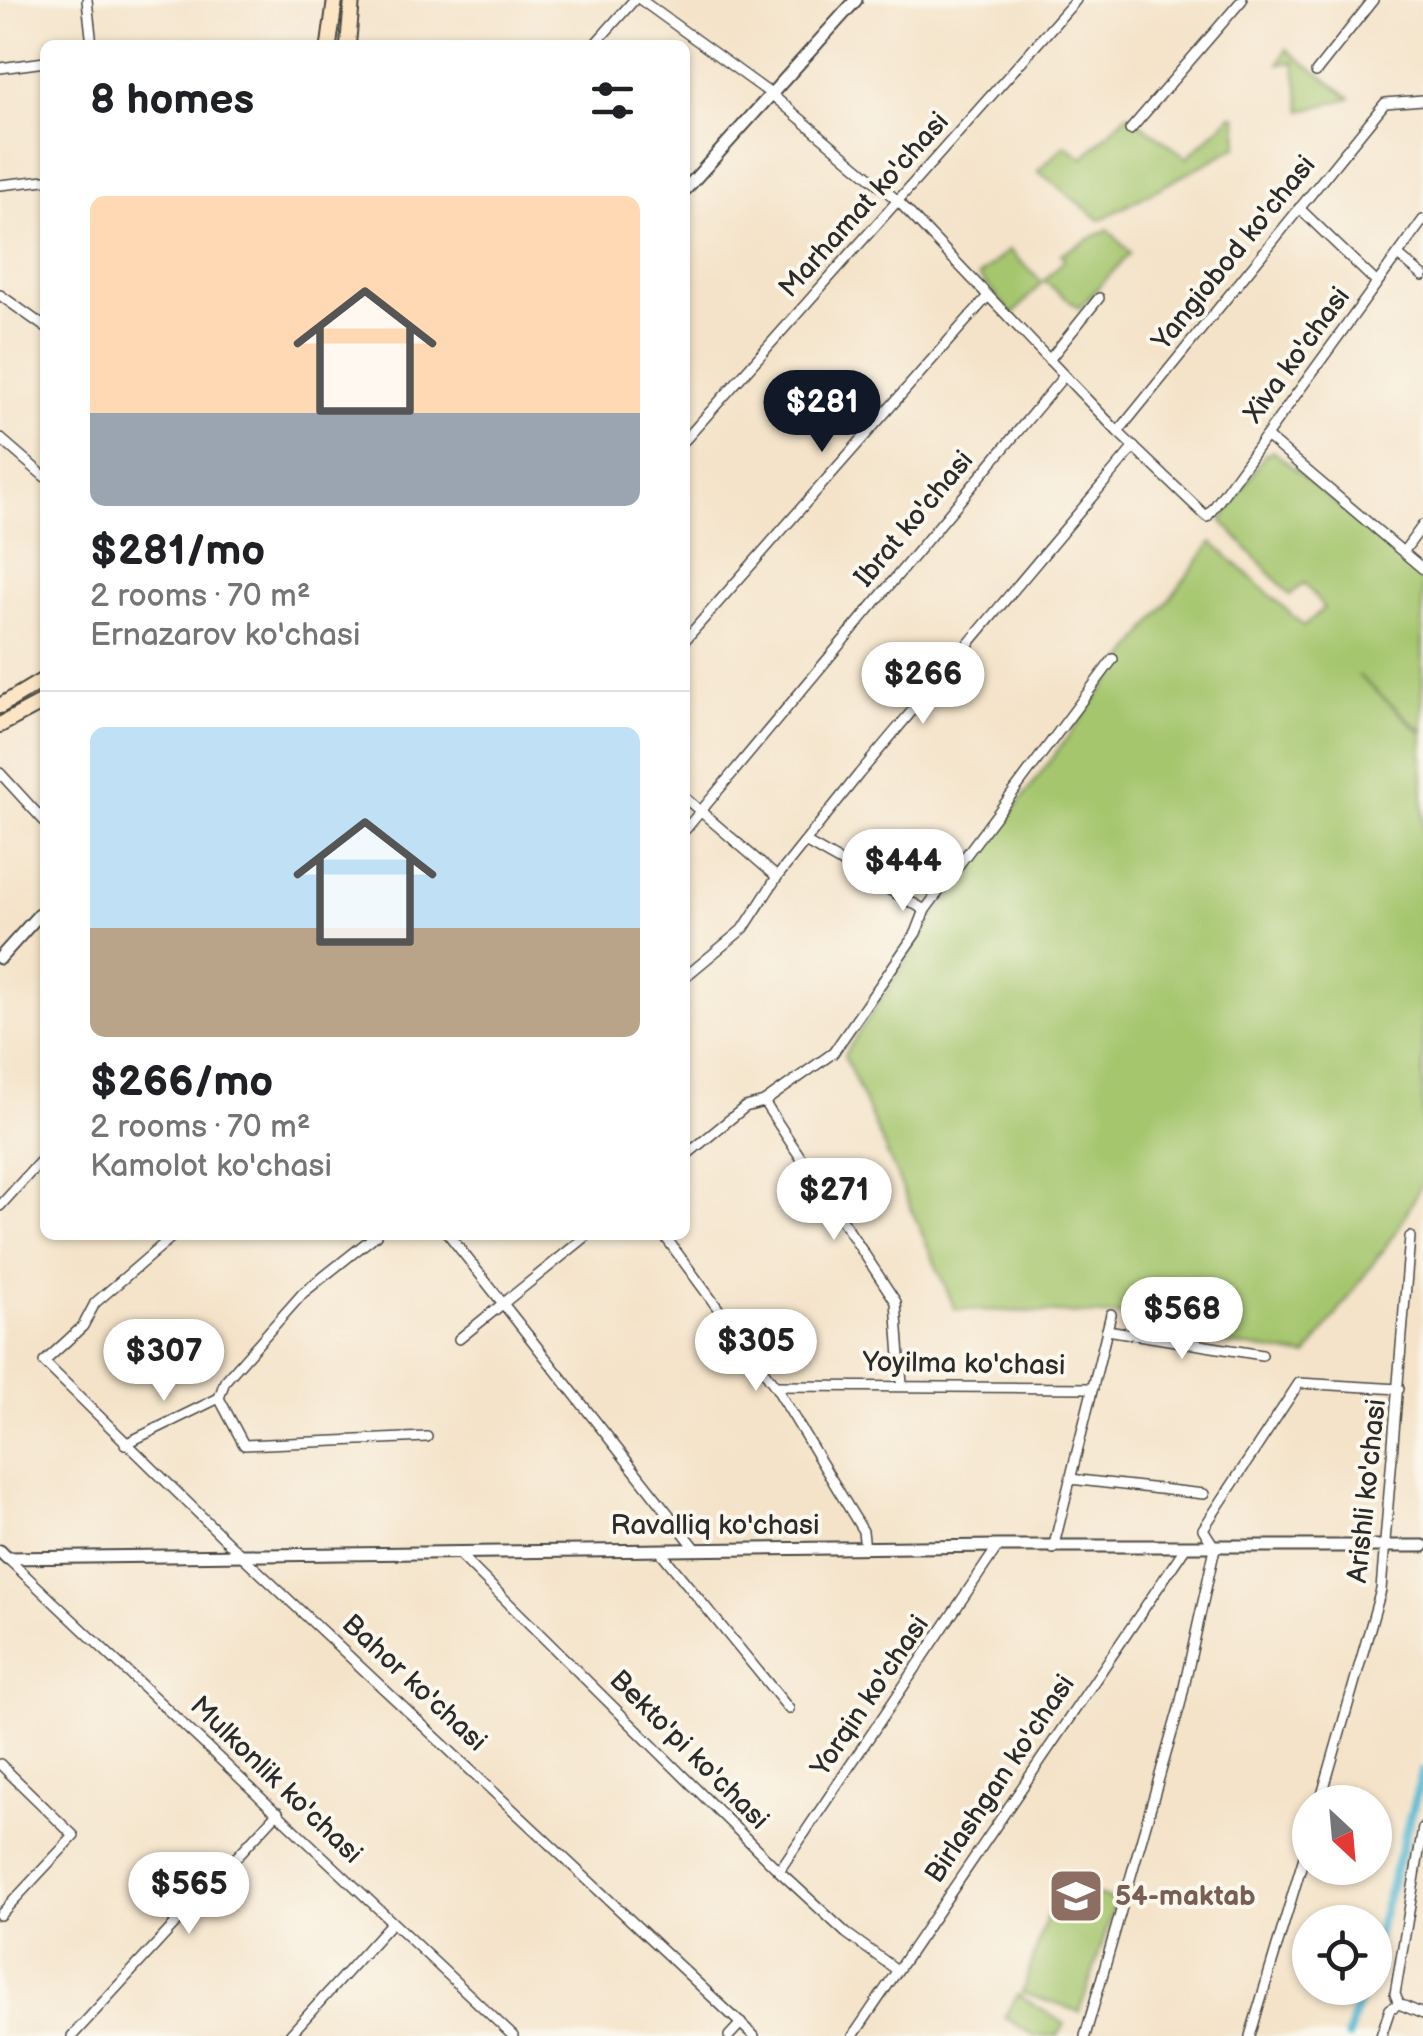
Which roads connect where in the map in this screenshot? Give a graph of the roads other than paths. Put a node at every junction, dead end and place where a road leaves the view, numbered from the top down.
1 (87, 0) edge
2 (334, 0) edge
3 (352, 0) edge
4 (638, 0) edge
5 (856, 0) edge
6 (1076, 0) edge
7 (1242, 0) edge
8 (1373, 0) edge
9 (91, 40) edge
10 (330, 40) edge
11 (348, 40) edge
12 (599, 40) edge
13 (40, 63) edge
14 (0, 68) edge
15 (1316, 72) dead end
16 (771, 94) junction
17 (1423, 100) edge
18 (1130, 130) dead end
19 (40, 181) edge
20 (690, 184) edge
21 (0, 185) edge
22 (898, 201) junction
23 (1299, 208) junction
24 (1423, 220) edge
25 (1398, 254) junction
26 (1423, 276) edge
27 (1377, 283) junction
28 (0, 295) edge
29 (988, 296) junction
30 (1099, 298) dead end
31 (40, 323) edge
32 (1049, 360) junction
33 (1064, 376) junction
34 (1118, 432) junction
35 (690, 434) edge
36 (1266, 436) junction
37 (0, 438) edge
38 (1134, 448) junction
39 (40, 473) edge
40 (1423, 525) edge
41 (1404, 551) junction
42 (1423, 569) edge
43 (690, 634) edge
44 (1113, 659) dead end
45 (40, 682) edge
46 (40, 704) edge
47 (0, 706) edge
48 (0, 725) edge
49 (0, 774) edge
50 (690, 802) edge
51 (699, 810) junction
52 (40, 817) edge
53 (690, 823) edge
54 (805, 842) junction
55 (777, 876) junction
56 (926, 910) junction
57 (40, 914) edge
58 (0, 958) edge
59 (690, 974) edge
60 (764, 1102) junction
61 (690, 1152) edge
62 (40, 1162) edge
63 (0, 1206) edge
64 (1410, 1236) dead end
65 (168, 1240) edge
66 (370, 1240) edge
67 (452, 1240) edge
68 (582, 1240) edge
69 (668, 1240) edge
70 (506, 1303) junction
71 (1111, 1314) dead end
72 (1108, 1330) junction
73 (459, 1339) dead end
74 (1262, 1355) dead end
75 (902, 1385) junction
76 (775, 1386) junction
77 (1093, 1388) junction
78 (1400, 1389) junction
79 (219, 1398) junction
80 (426, 1438) dead end
81 (125, 1444) junction
82 (1070, 1479) junction
83 (1204, 1494) dead end
84 (998, 1546) junction
85 (1388, 1546) junction
86 (1423, 1546) edge
87 (1186, 1548) junction
88 (1215, 1548) junction
89 (865, 1549) junction
90 (1052, 1549) junction
91 (660, 1550) junction
92 (696, 1550) junction
93 (457, 1552) junction
94 (3, 1554) edge
95 (240, 1554) junction
96 (789, 1709) dead end
97 (0, 1764) edge
98 (1325, 1785) edge
99 (278, 1812) junction
100 (1423, 1828) edge
101 (779, 1871) junction
102 (1296, 1885) edge
103 (2, 1910) edge
104 (392, 1922) junction
105 (897, 1970) junction
106 (1399, 2004) junction
107 (1423, 2014) edge
108 (741, 2024) junction
109 (506, 2034) edge
110 (72, 2036) edge
111 (289, 2036) edge
112 (729, 2036) edge
113 (754, 2036) edge
114 (852, 2036) edge
115 (1085, 2036) edge
116 (1250, 2036) edge
117 (1381, 2036) edge

1 - 9 street
2 - 10 main road
3 - 11 main road
4 - 12 street
4 - 16 street
5 - 16 street
6 - 22 street, Marhamat ko'chasi
7 - 18 street
8 - 15 street
13 - 14 street
16 - 20 street
16 - 22 street
17 - 23 street, Yangiobod ko'chasi
19 - 21 street
22 - 29 street
22 - 35 street, Marhamat ko'chasi
23 - 27 street
23 - 34 street, Yangiobod ko'chasi
24 - 25 street, Xiva ko'chasi
25 - 26 street
25 - 27 street, Xiva ko'chasi
27 - 36 street, Xiva ko'chasi
28 - 31 street
29 - 32 street
29 - 43 street
30 - 32 street
32 - 33 street
33 - 34 street
33 - 51 street, Ibrat ko'chasi
34 - 38 street
36 - 38 street, Xiva ko'chasi
36 - 41 street
37 - 39 street
38 - 54 street
40 - 41 street
41 - 42 street
44 - 56 street
45 - 47 main road
46 - 48 main road
49 - 52 street
50 - 51 street
51 - 53 street, Ibrat ko'chasi
51 - 55 street
54 - 55 street
54 - 56 street
55 - 59 street
56 - 60 street
57 - 58 street
60 - 61 street
60 - 75 street
62 - 63 street
64 - 78 street, Arishli ko'chasi
65 - 81 street, Bahor ko'chasi
66 - 79 street
67 - 70 street
68 - 70 street
69 - 76 street
70 - 73 street
70 - 92 street
71 - 72 street
72 - 74 street
72 - 77 street
75 - 76 street, Yoyilma ko'chasi
75 - 77 street, Yoyilma ko'chasi
76 - 89 street
77 - 82 street
78 - 85 street, Arishli ko'chasi
78 - 88 street
79 - 80 street
79 - 81 street
81 - 95 street, Bahor ko'chasi
82 - 83 street
82 - 90 street
84 - 89 street, Ravalliq ko'chasi
84 - 90 street, Ravalliq ko'chasi
84 - 101 street, Yorqin ko'chasi
85 - 86 street, Ravalliq ko'chasi
85 - 88 street, Ravalliq ko'chasi
85 - 98 street, Arishli ko'chasi
87 - 88 street, Ravalliq ko'chasi
87 - 90 street, Ravalliq ko'chasi
87 - 105 street, Birlashgan ko'chasi
88 - 115 street
89 - 92 street, Ravalliq ko'chasi
91 - 92 street, Ravalliq ko'chasi
91 - 93 street, Ravalliq ko'chasi
91 - 96 street
93 - 95 street, Ravalliq ko'chasi
93 - 101 street, Bekto'pi ko'chasi
94 - 95 street, Ravalliq ko'chasi
94 - 99 street, Mulkonlik ko'chasi
95 - 108 street, Bahor ko'chasi
97 - 103 street
99 - 104 street, Mulkonlik ko'chasi
99 - 110 street
100 - 106 street
101 - 105 street, Bekto'pi ko'chasi
102 - 116 street
104 - 109 street, Mulkonlik ko'chasi
104 - 111 street
105 - 114 street, Birlashgan ko'chasi
106 - 107 street
106 - 117 street
108 - 112 street
108 - 113 street, Bahor ko'chasi

